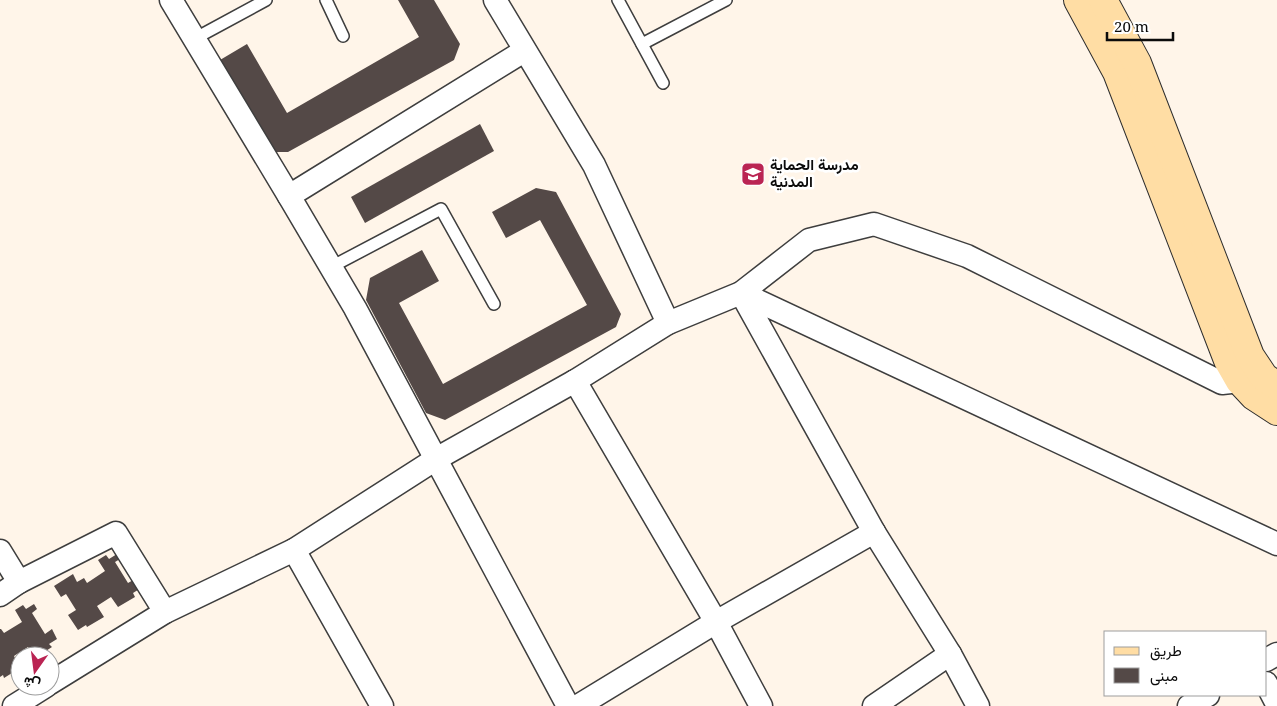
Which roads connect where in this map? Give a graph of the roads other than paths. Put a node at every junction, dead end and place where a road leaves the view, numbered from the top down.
1 (171, 0) edge
2 (266, 0) edge
3 (326, 0) edge
4 (495, 0) edge
5 (618, 0) edge
6 (726, 0) edge
7 (1078, 0) edge
8 (1104, 0) edge
9 (344, 36) dead end
10 (194, 39) junction
11 (642, 44) junction
12 (524, 51) junction
13 (663, 83) dead end
14 (289, 196) junction
15 (331, 267) junction
16 (741, 293) junction
17 (494, 304) dead end
18 (668, 323) junction
19 (1259, 379) edge
20 (574, 381) junction
21 (1277, 411) edge
22 (436, 459) junction
23 (874, 532) junction
24 (1277, 544) edge
25 (294, 550) junction
26 (0, 551) edge
27 (18, 582) junction
28 (0, 595) edge
29 (165, 612) junction
30 (716, 622) junction
31 (950, 654) junction
32 (60, 677) edge
33 (1267, 685) edge
34 (30, 696) edge
35 (1206, 696) edge
36 (1277, 704) edge
37 (14, 706) edge
38 (382, 706) edge
39 (568, 706) edge
40 (578, 706) edge
41 (761, 706) edge
42 (874, 706) edge
43 (978, 706) edge
44 (1189, 706) edge

1 - 10 street
2 - 10 lane
3 - 9 lane
4 - 12 street
5 - 11 lane
6 - 11 lane
7 - 19 street
8 - 19 street
10 - 14 street
11 - 13 lane
12 - 14 street
12 - 18 street
14 - 15 street
15 - 17 lane
15 - 22 street
16 - 18 street
16 - 19 street
16 - 23 street
16 - 24 street
18 - 20 street
19 - 21 street
20 - 22 street
20 - 30 street
22 - 25 street
22 - 39 street
23 - 30 street
23 - 31 street
25 - 29 street
25 - 38 street
26 - 27 street
27 - 28 street
27 - 29 street
29 - 32 street
30 - 40 street
30 - 41 street
31 - 42 street
31 - 43 street
33 - 36 street
34 - 37 street
35 - 44 street

